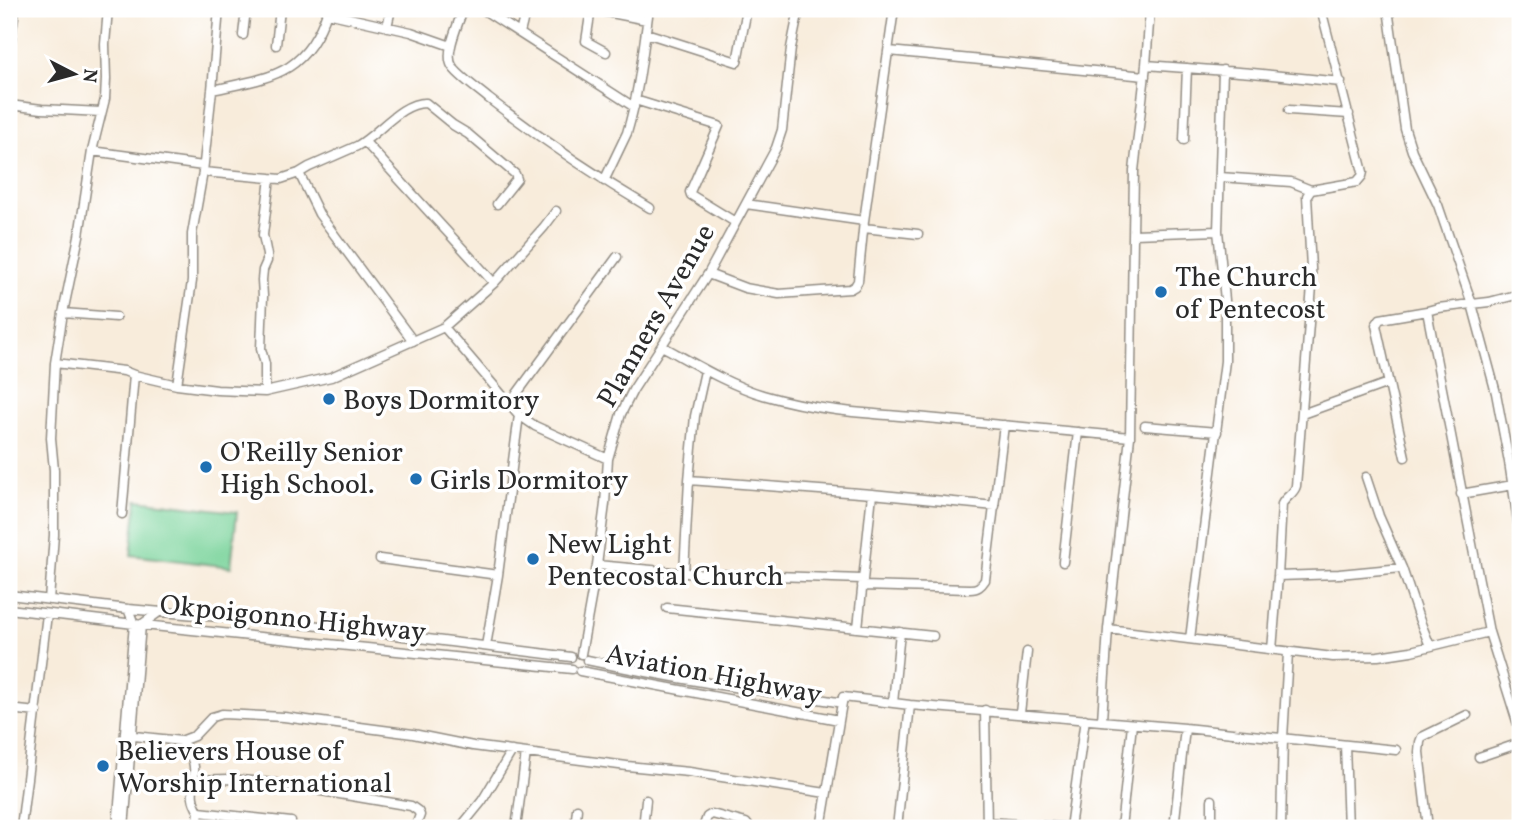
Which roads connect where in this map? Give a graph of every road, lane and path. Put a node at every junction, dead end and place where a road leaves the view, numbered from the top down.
1 (15, 9) edge
2 (108, 9) edge
3 (219, 9) edge
4 (246, 9) edge
5 (280, 9) edge
6 (391, 9) edge
7 (463, 9) edge
8 (482, 9) edge
9 (526, 9) edge
10 (591, 9) edge
11 (649, 9) edge
12 (747, 9) edge
13 (799, 9) edge
14 (894, 9) edge
15 (1150, 9) edge
16 (1321, 9) edge
17 (1388, 9) edge
18 (327, 11) edge
19 (647, 20) junction
20 (387, 27) junction
21 (520, 33) junction
22 (646, 33) junction
23 (243, 35) dead end
24 (276, 45) dead end
25 (451, 46) junction
26 (889, 51) junction
27 (9, 52) edge
28 (606, 52) dead end
29 (1146, 65) junction
30 (1187, 68) junction
31 (1223, 70) junction
32 (1145, 76) junction
33 (1341, 82) junction
34 (212, 90) junction
35 (634, 103) junction
36 (9, 105) edge
37 (1289, 110) dead end
38 (101, 112) junction
39 (1349, 114) junction
40 (1184, 140) dead end
41 (365, 142) junction
42 (92, 151) junction
43 (203, 169) junction
44 (299, 173) junction
45 (1220, 177) junction
46 (270, 178) junction
47 (604, 181) junction
48 (1311, 190) junction
49 (497, 204) dead end
50 (746, 204) junction
51 (650, 208) dead end
52 (556, 211) dead end
53 (735, 222) junction
54 (864, 224) junction
55 (1218, 231) junction
56 (918, 233) dead end
57 (1134, 234) junction
58 (617, 257) dead end
59 (708, 274) junction
60 (495, 283) junction
61 (1520, 294) edge
62 (1472, 304) junction
63 (1427, 311) junction
64 (63, 313) junction
65 (116, 317) dead end
66 (444, 327) junction
67 (413, 341) junction
68 (662, 345) junction
69 (55, 363) junction
70 (705, 370) junction
71 (134, 375) junction
72 (1388, 383) junction
73 (177, 386) junction
74 (265, 391) junction
75 (510, 403) junction
76 (1302, 414) junction
77 (519, 415) junction
78 (1004, 425) junction
79 (1146, 426) dead end
80 (1078, 432) junction
81 (1217, 432) junction
82 (1130, 437) junction
83 (1405, 457) dead end
84 (608, 458) junction
85 (1366, 477) dead end
86 (689, 480) junction
87 (1513, 485) junction
88 (872, 494) junction
89 (1461, 494) junction
90 (995, 506) junction
91 (122, 514) dead end
92 (1520, 535) edge
93 (380, 559) dead end
94 (1063, 562) dead end
95 (597, 565) junction
96 (1402, 568) junction
97 (684, 573) junction
98 (498, 575) junction
99 (1278, 576) junction
100 (862, 583) junction
101 (9, 595) edge
102 (49, 600) junction
103 (667, 608) dead end
104 (9, 609) edge
105 (128, 609) junction
106 (159, 612) junction
107 (47, 614) junction
108 (138, 624) junction
109 (858, 628) junction
110 (1108, 629) junction
111 (900, 632) junction
112 (1489, 632) junction
113 (933, 636) dead end
114 (1190, 639) junction
115 (486, 646) junction
116 (1430, 646) junction
117 (1272, 650) junction
118 (1027, 652) dead end
119 (1288, 653) junction
120 (571, 657) junction
121 (584, 657) junction
122 (576, 670) junction
123 (843, 700) junction
124 (893, 703) junction
125 (910, 705) junction
126 (9, 709) edge
127 (985, 710) junction
128 (37, 712) junction
129 (1020, 713) junction
130 (1467, 715) dead end
131 (1085, 719) junction
132 (839, 720) junction
133 (1102, 720) junction
134 (1132, 723) junction
135 (1185, 728) junction
136 (1520, 731) edge
137 (129, 735) junction
138 (1283, 738) junction
139 (181, 741) junction
140 (1520, 743) edge
141 (1345, 745) junction
142 (1396, 750) dead end
143 (512, 751) junction
144 (526, 753) junction
145 (1479, 757) dead end
146 (193, 780) junction
147 (826, 793) junction
148 (646, 800) dead end
149 (1212, 800) dead end
150 (577, 809) dead end
151 (199, 812) junction
152 (291, 822) dead end
153 (986, 825) edge
154 (21, 828) edge
155 (117, 828) edge
156 (124, 828) edge
157 (197, 828) edge
158 (415, 828) edge
159 (460, 828) edge
160 (516, 828) edge
161 (575, 828) edge
162 (643, 828) edge
163 (703, 828) edge
164 (750, 828) edge
165 (821, 828) edge
166 (897, 828) edge
167 (1070, 828) edge
168 (1079, 828) edge
169 (1121, 828) edge
170 (1174, 828) edge
171 (1212, 828) edge
172 (1281, 828) edge
173 (1348, 828) edge
174 (1428, 828) edge

1 - 27 street
2 - 38 street
3 - 34 street
4 - 23 street
5 - 24 street
6 - 20 street
7 - 25 street
8 - 21 street
9 - 21 street
10 - 19 street
10 - 28 street
11 - 19 street
12 - 22 street
13 - 50 street, Planners Avenue
14 - 26 street
15 - 29 street
16 - 33 street
17 - 62 street
18 - 20 street
18 - 34 street
19 - 22 street
20 - 25 street
21 - 35 street
22 - 35 street
25 - 47 street
26 - 32 street
26 - 54 street
29 - 30 street
29 - 32 street
30 - 31 street
30 - 40 street
31 - 33 street
31 - 45 street
32 - 57 street
33 - 39 street
34 - 43 street
35 - 47 street
35 - 53 street
36 - 38 street
37 - 39 street
38 - 42 street
39 - 48 street
41 - 44 street
41 - 49 street
41 - 60 street
42 - 43 street
42 - 64 street
43 - 46 street
43 - 73 street
44 - 46 street
44 - 67 street
45 - 48 street
45 - 55 street
46 - 74 street
47 - 51 street
48 - 76 street
50 - 53 street, Planners Avenue
50 - 54 street
52 - 60 street
53 - 59 street, Planners Avenue
54 - 56 street
54 - 59 street
55 - 57 street
55 - 81 street
57 - 82 street
58 - 75 street
59 - 68 street, Planners Avenue
60 - 66 street
61 - 62 street
62 - 63 street
62 - 87 street
63 - 72 street
63 - 89 street
64 - 65 street
64 - 69 street
66 - 67 street
66 - 75 street
67 - 74 street
68 - 70 street
68 - 84 street, Planners Avenue
69 - 71 street
69 - 102 street
70 - 78 street
70 - 86 street
71 - 73 street
71 - 91 street
72 - 76 street
72 - 83 street
73 - 74 street
75 - 77 street
76 - 99 street
77 - 84 street
77 - 98 street
78 - 80 street
78 - 90 street
79 - 81 street
80 - 82 street
80 - 94 street
81 - 114 street
82 - 110 street
84 - 95 street, Planners Avenue
85 - 96 street
86 - 88 street
86 - 97 street
87 - 89 street
87 - 92 street
88 - 90 street
88 - 100 street
89 - 112 street
90 - 100 street
93 - 98 street
95 - 97 street
95 - 121 street, Planners Avenue
96 - 99 street
96 - 116 street
97 - 100 street
98 - 115 street
99 - 117 street
100 - 109 street
101 - 102 street, Okpoigonno Highway
102 - 105 street, Okpoigonno Highway
103 - 109 street
104 - 107 street, Okpoigonno Highway
105 - 106 street, Okpoigonno Highway
105 - 108 street
106 - 108 street
106 - 115 street, Okpoigonno Highway
107 - 108 street, Okpoigonno Highway
107 - 128 street
108 - 122 street, Okpoigonno Highway
108 - 137 street
109 - 111 street
110 - 114 street
110 - 133 street
111 - 113 street
111 - 124 street
112 - 116 street
112 - 136 street
114 - 117 street
115 - 120 street, Okpoigonno Highway
116 - 119 street
117 - 119 street
118 - 129 street
119 - 138 street
120 - 121 street
120 - 122 street
121 - 122 street
121 - 123 street, Aviation Highway
122 - 132 street, Aviation Highway
123 - 124 street
123 - 132 street, Aviation Highway
124 - 125 street
125 - 127 street
125 - 166 street
126 - 128 street
127 - 129 street
127 - 153 street
128 - 154 street
129 - 131 street
130 - 174 street
131 - 133 street
131 - 167 street
132 - 147 street, Aviation Highway
133 - 134 street
134 - 135 street
134 - 169 street
135 - 138 street
135 - 170 street
137 - 139 street
137 - 155 street
137 - 156 street
138 - 141 street
138 - 172 street
139 - 143 street
139 - 146 street
140 - 145 street
141 - 142 street
141 - 173 street
143 - 144 street
143 - 159 street
144 - 147 street
144 - 160 street
146 - 151 street
146 - 158 street
147 - 165 street, Aviation Highway
148 - 162 street
149 - 171 street
150 - 161 street
151 - 152 street
151 - 157 street
153 - 167 street
163 - 164 street
167 - 168 street

